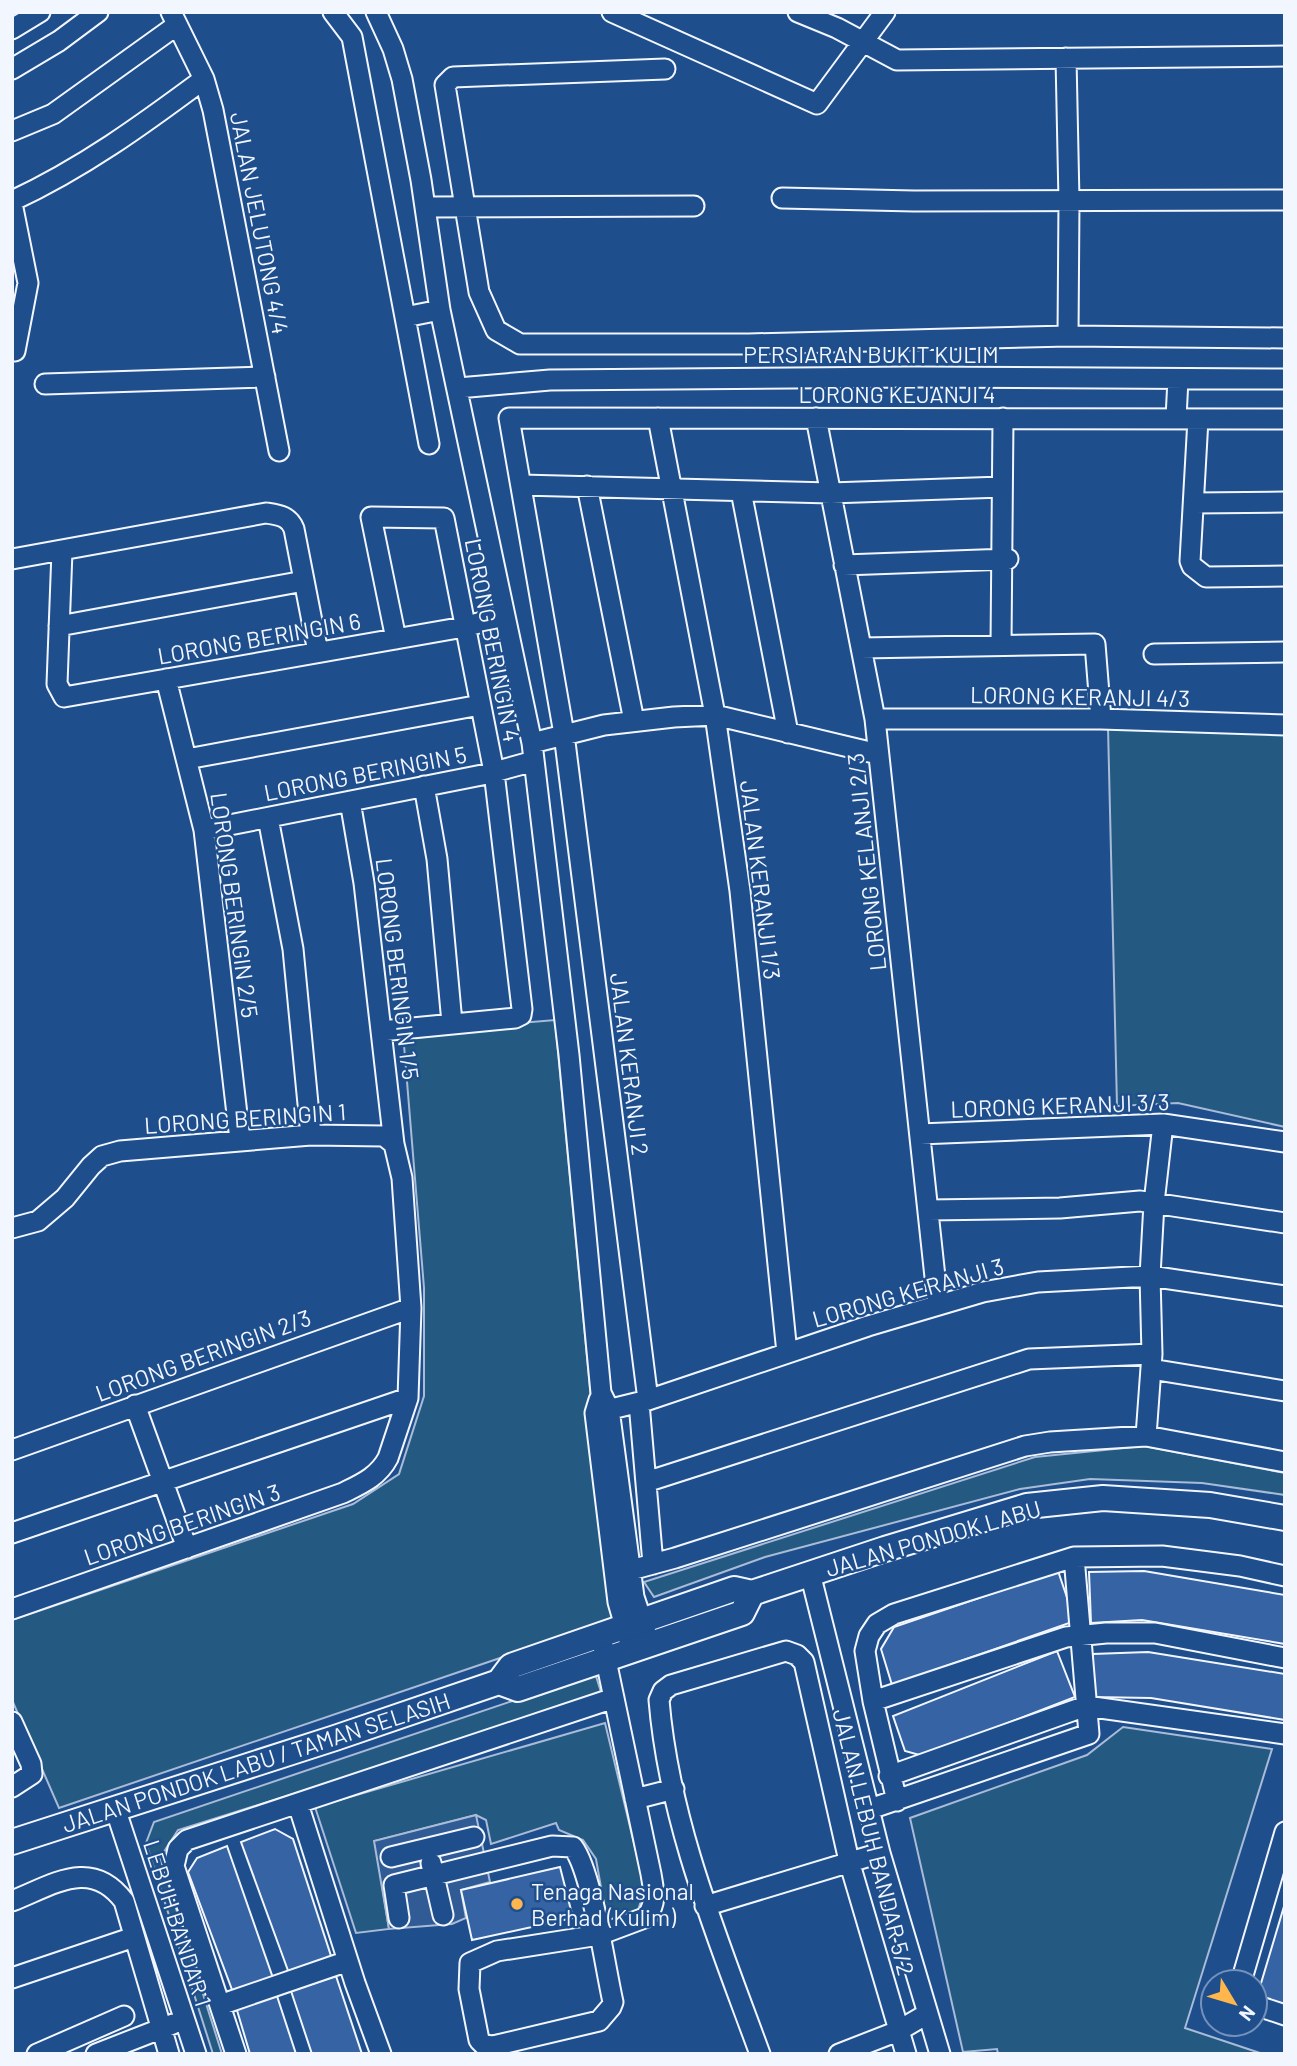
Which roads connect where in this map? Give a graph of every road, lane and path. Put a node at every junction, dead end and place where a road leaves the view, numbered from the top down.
1 (98, 12) edge
2 (332, 12) edge
3 (376, 12) edge
4 (612, 12) edge
5 (798, 12) edge
6 (885, 12) edge
7 (32, 15) edge
8 (174, 19) edge
9 (12, 29) edge
10 (863, 41) junction
11 (1285, 56) edge
12 (1066, 58) junction
13 (12, 69) edge
14 (665, 69) dead end
15 (204, 79) junction
16 (12, 131) edge
17 (782, 198) dead end
18 (1285, 200) edge
19 (1069, 201) junction
20 (12, 202) edge
21 (694, 206) dead end
22 (425, 207) junction
23 (465, 207) junction
24 (440, 310) junction
25 (405, 317) junction
26 (1068, 336) junction
27 (1285, 338) edge
28 (15, 351) dead end
29 (265, 377) junction
30 (1178, 379) junction
31 (1285, 379) edge
32 (45, 384) dead end
33 (458, 388) junction
34 (509, 418) joint
35 (658, 418) junction
36 (816, 418) junction
37 (1003, 418) junction
38 (1176, 418) junction
39 (1198, 419) junction
40 (1285, 419) edge
41 (429, 444) dead end
42 (279, 451) dead end
43 (521, 485) junction
44 (587, 486) junction
45 (1002, 487) junction
46 (672, 489) junction
47 (741, 491) junction
48 (831, 493) junction
49 (1285, 502) edge
50 (1194, 503) junction
51 (62, 551) junction
52 (12, 559) edge
53 (1004, 559) junction
54 (844, 565) junction
55 (1285, 576) edge
56 (304, 580) junction
57 (504, 616) junction
58 (59, 626) junction
59 (464, 627) junction
60 (396, 639) junction
61 (1001, 645) junction
62 (861, 648) junction
63 (318, 652) junction
64 (1285, 652) edge
65 (1154, 654) dead end
66 (166, 679) junction
67 (480, 705) junction
68 (715, 715) junction
69 (875, 719) junction
70 (1101, 719) junction
71 (634, 721) junction
72 (1285, 725) edge
73 (788, 733) junction
74 (564, 734) junction
75 (533, 752) junction
76 (878, 754) junction
77 (187, 759) junction
78 (494, 772) junction
79 (424, 786) junction
80 (350, 802) junction
81 (268, 818) junction
82 (204, 830) junction
83 (452, 1023) junction
84 (381, 1031) junction
85 (1163, 1124) junction
86 (920, 1134) junction
87 (311, 1135) junction
88 (240, 1140) junction
89 (1285, 1142) edge
90 (394, 1144) junction
91 (1154, 1203) junction
92 (928, 1210) junction
93 (1285, 1223) edge
94 (12, 1228) edge
95 (1150, 1276) junction
96 (1285, 1296) edge
97 (939, 1306) junction
98 (411, 1308) junction
99 (786, 1353) junction
100 (1152, 1362) junction
101 (1285, 1391) edge
102 (408, 1398) junction
103 (643, 1401) junction
104 (135, 1405) junction
105 (602, 1405) junction
106 (1146, 1436) junction
107 (12, 1450) edge
108 (1285, 1462) edge
109 (366, 1481) joint
110 (163, 1482) junction
111 (646, 1482) junction
112 (1285, 1518) edge
113 (12, 1533) edge
114 (187, 1548) junction
115 (1074, 1557) junction
116 (653, 1564) junction
117 (631, 1570) junction
118 (810, 1573) junction
119 (1285, 1576) edge
120 (752, 1593) junction
121 (12, 1609) edge
122 (633, 1624) junction
123 (1081, 1635) junction
124 (599, 1636) junction
125 (641, 1647) junction
126 (1285, 1658) edge
127 (607, 1659) junction
128 (499, 1682) junction
129 (614, 1698) junction
130 (873, 1701) junction
131 (1086, 1706) junction
132 (12, 1722) edge
133 (1285, 1734) edge
134 (889, 1776) junction
135 (12, 1787) edge
136 (674, 1789) junction
137 (635, 1799) junction
138 (897, 1801) junction
139 (298, 1804) junction
140 (115, 1808) junction
141 (870, 1809) junction
142 (1285, 1832) edge
143 (474, 1837) dead end
144 (12, 1842) edge
145 (428, 1848) junction
146 (880, 1853) junction
147 (391, 1857) dead end
148 (849, 1861) junction
149 (434, 1874) junction
150 (12, 1901) edge
151 (705, 1906) junction
152 (443, 1915) dead end
153 (399, 1918) dead end
154 (599, 1934) junction
155 (134, 1937) junction
156 (348, 1961) junction
157 (1245, 1968) edge
158 (12, 1978) edge
159 (220, 2005) junction
160 (927, 2014) junction
161 (124, 2016) dead end
162 (184, 2021) junction
163 (161, 2029) junction
164 (898, 2031) junction
165 (37, 2054) edge
166 (96, 2054) edge
167 (169, 2054) edge
168 (197, 2054) edge
169 (236, 2054) edge
170 (381, 2054) edge
171 (760, 2054) edge
172 (839, 2054) edge
173 (906, 2054) edge
174 (940, 2054) edge

1 - 13 street
2 - 25 street
3 - 22 street
4 - 10 street
5 - 10 street
6 - 10 street
7 - 9 street
8 - 15 street, JALAN JELUTONG 4/4
8 - 16 street
10 - 12 street
11 - 12 street
12 - 19 street
14 - 23 street
15 - 20 street
15 - 29 street, JALAN JELUTONG 4/4
17 - 19 street
18 - 19 street
19 - 26 street
20 - 28 street
21 - 23 street
22 - 23 street
22 - 24 street
23 - 26 street
24 - 25 street
24 - 33 street
25 - 41 street
26 - 27 street
29 - 32 street
29 - 42 street, JALAN JELUTONG 4/4
30 - 31 street, PERSIARAN BUKIT KULIM
30 - 33 street, PERSIARAN BUKIT KULIM
30 - 38 street
33 - 57 street
34 - 35 street, LORONG KEJANJI 4
34 - 43 street, JALAN KERANJI 2
35 - 36 street, LORONG KEJANJI 4
35 - 46 street, JALAN KERANJI 1/3
36 - 37 street, LORONG KEJANJI 4
36 - 48 street, LORONG KELANJI 2/3
37 - 38 street, LORONG KEJANJI 4
37 - 45 street
38 - 39 street, LORONG KEJANJI 4
39 - 40 street, LORONG KEJANJI 4
39 - 50 street
43 - 44 street
43 - 74 street, JALAN KERANJI 2
44 - 46 street
44 - 71 street
45 - 48 street
45 - 53 street
46 - 47 street
46 - 68 street, JALAN KERANJI 1/3
47 - 48 street
47 - 73 street
48 - 54 street, LORONG KELANJI 2/3
49 - 50 street
50 - 55 street
51 - 52 street
51 - 56 street
51 - 58 street
53 - 54 street
53 - 61 street
54 - 62 street, LORONG KELANJI 2/3
56 - 58 street
56 - 63 street
57 - 59 street, LORONG BERINGIN 6
57 - 75 street
58 - 66 street, LORONG BERINGIN 6
59 - 60 street, LORONG BERINGIN 6
59 - 60 street, LORONG BERINGIN 4
59 - 67 street, LORONG BERINGIN 4
60 - 63 street, LORONG BERINGIN 6
61 - 62 street
61 - 70 street
62 - 69 street, LORONG KELANJI 2/3
63 - 66 street, LORONG BERINGIN 6
64 - 65 street
66 - 77 street, LORONG BERINGIN 2/5
67 - 77 street
67 - 78 street, LORONG BERINGIN 4
68 - 71 street, LORONG BERINGIN 5
68 - 73 street, LORONG BERINGIN 5
68 - 99 street, JALAN KERANJI 1/3
69 - 70 street, LORONG KERANJI 4/3
69 - 76 street, LORONG KELANJI 2/3
70 - 72 street, LORONG KERANJI 4/3
71 - 74 street, LORONG BERINGIN 5
73 - 76 street, LORONG BERINGIN 5
74 - 75 street, LORONG BERINGIN 5
74 - 103 street, JALAN KERANJI 2
75 - 78 street, LORONG BERINGIN 5
75 - 105 street
76 - 86 street, LORONG KELANJI 2/3
77 - 82 street, LORONG BERINGIN 2/5
78 - 79 street, LORONG BERINGIN 5
78 - 83 street, LORONG BERINGIN 4
79 - 80 street, LORONG BERINGIN 5
79 - 83 street
80 - 81 street, LORONG BERINGIN 5
80 - 84 street, LORONG BERINGIN 1/5
81 - 82 street, LORONG BERINGIN 5
81 - 87 street
82 - 88 street, LORONG BERINGIN 2/5
83 - 84 street
84 - 90 street, LORONG BERINGIN 1/5
85 - 86 street, LORONG KERANJI 3/3
85 - 89 street, LORONG KERANJI 3/3
85 - 91 street
86 - 92 street, LORONG KELANJI 2/3
87 - 88 street, LORONG BERINGIN 1
87 - 90 street, LORONG BERINGIN 1
88 - 94 street, LORONG BERINGIN 1
90 - 98 street, LORONG BERINGIN 1/5
91 - 92 street
91 - 93 street
91 - 95 street
92 - 97 street, LORONG KELANJI 2/3
95 - 96 street, LORONG KERANJI 3
95 - 97 street, LORONG KERANJI 3
95 - 100 street
97 - 99 street, LORONG KERANJI 3
98 - 102 street, LORONG BERINGIN 1/5
98 - 104 street, LORONG BERINGIN 2/3
99 - 103 street, LORONG KERANJI 3
100 - 101 street
100 - 106 street
100 - 111 street
102 - 109 street, LORONG BERINGIN 1/5
102 - 110 street
103 - 105 street, LORONG KERANJI 3
103 - 111 street, JALAN KERANJI 2
104 - 107 street, LORONG BERINGIN 2/3
104 - 110 street
105 - 117 street
105 - 122 street
106 - 108 street
106 - 116 street
109 - 114 street, LORONG BERINGIN 3
110 - 113 street
110 - 114 street
111 - 116 street, JALAN KERANJI 2
112 - 118 main road, JALAN PONDOK LABU
114 - 121 street, LORONG BERINGIN 3
115 - 119 street
115 - 123 street
115 - 130 street
116 - 117 street
117 - 122 street
118 - 120 main road, JALAN PONDOK LABU
118 - 141 street
120 - 122 main road, JALAN PONDOK LABU
120 - 125 main road, JALAN PONDOK LABU
122 - 124 main road, JALAN PONDOK LABU
122 - 125 street
123 - 126 street
123 - 130 street
123 - 131 street
124 - 127 street
124 - 128 main road, JALAN PONDOK LABU
125 - 127 main road, JALAN PONDOK LABU
127 - 128 main road, JALAN PONDOK LABU
127 - 129 street
128 - 140 main road, JALAN PONDOK LABU / TAMAN SELASIH
129 - 137 street
129 - 139 street
130 - 134 street
131 - 133 street
131 - 134 street
131 - 138 street
132 - 135 street
134 - 138 street
136 - 137 street
136 - 148 street, JALAN LEBUH BANDAR 5/2
136 - 151 street
137 - 154 street
138 - 141 street
139 - 156 street
139 - 159 street
140 - 144 main road, JALAN PONDOK LABU / TAMAN SELASIH
140 - 162 street, LEBUH BANDAR 1
141 - 146 street
142 - 157 street
143 - 145 street
145 - 147 street
145 - 149 street
146 - 148 street
146 - 160 street
148 - 151 street
148 - 164 street, JALAN LEBUH BANDAR 5/2
149 - 152 street
149 - 153 street
149 - 154 street
150 - 155 street
151 - 171 street
154 - 154 street
155 - 158 street
155 - 163 street
156 - 159 street
156 - 170 street
159 - 169 street
160 - 164 street
160 - 174 street
161 - 165 street
162 - 163 street
162 - 168 street, LEBUH BANDAR 1
163 - 166 street
163 - 167 street
164 - 172 street
164 - 173 street, JALAN LEBUH BANDAR 5/2

